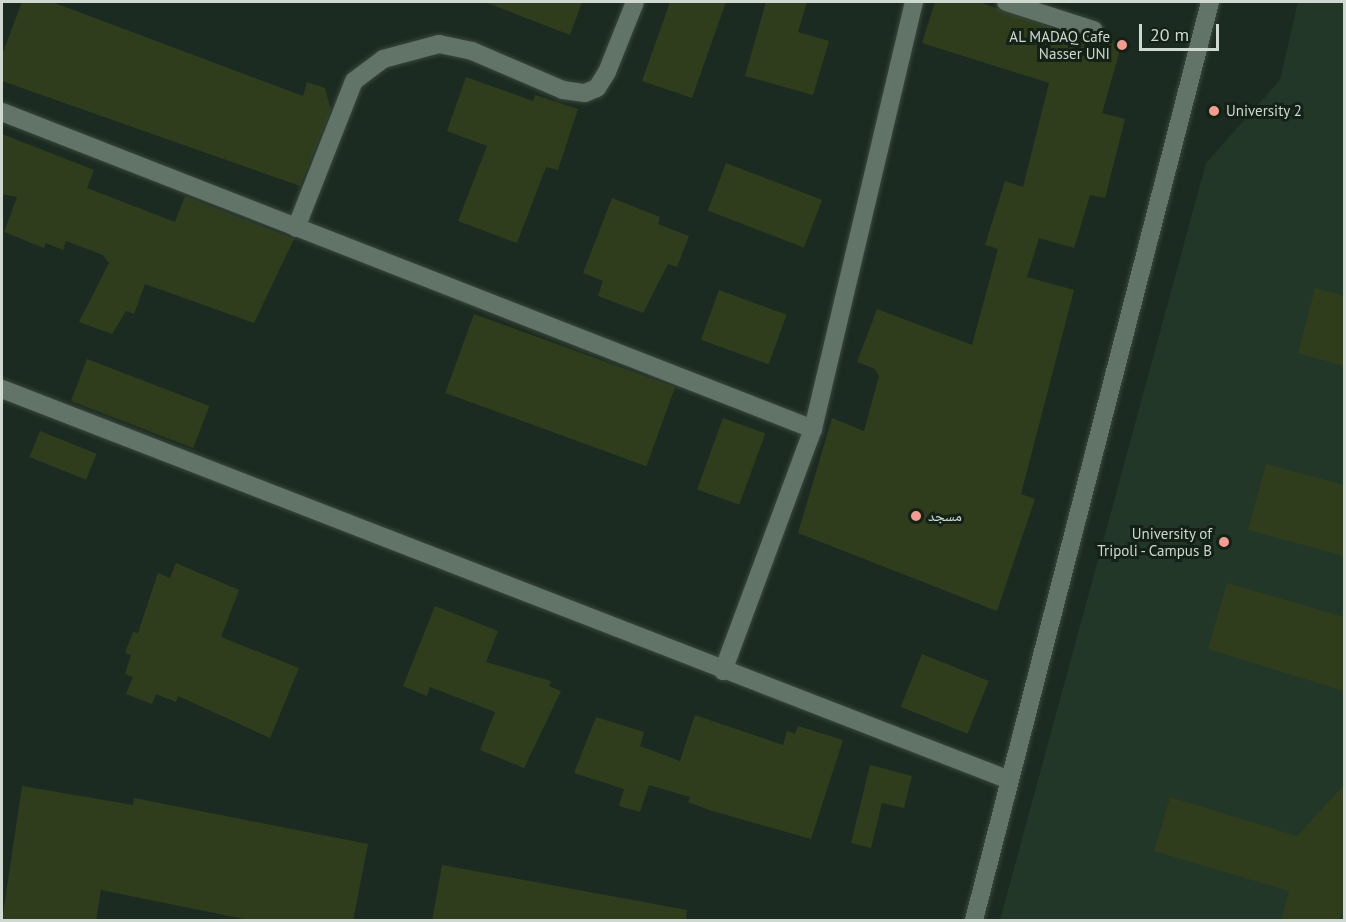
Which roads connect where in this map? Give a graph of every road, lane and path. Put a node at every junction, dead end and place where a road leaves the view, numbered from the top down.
1 (635, 2) edge
2 (914, 2) edge
3 (1006, 2) edge
4 (1210, 2) edge
5 (1094, 30) dead end
6 (2, 112) edge
7 (297, 228) junction
8 (2, 389) edge
9 (813, 429) junction
10 (723, 670) junction
11 (1007, 778) junction
12 (974, 921) edge

1 - 7 street
2 - 9 street
3 - 5 street
4 - 11 street
6 - 7 street
7 - 9 street
8 - 10 street
9 - 10 street
10 - 11 street
11 - 12 street

